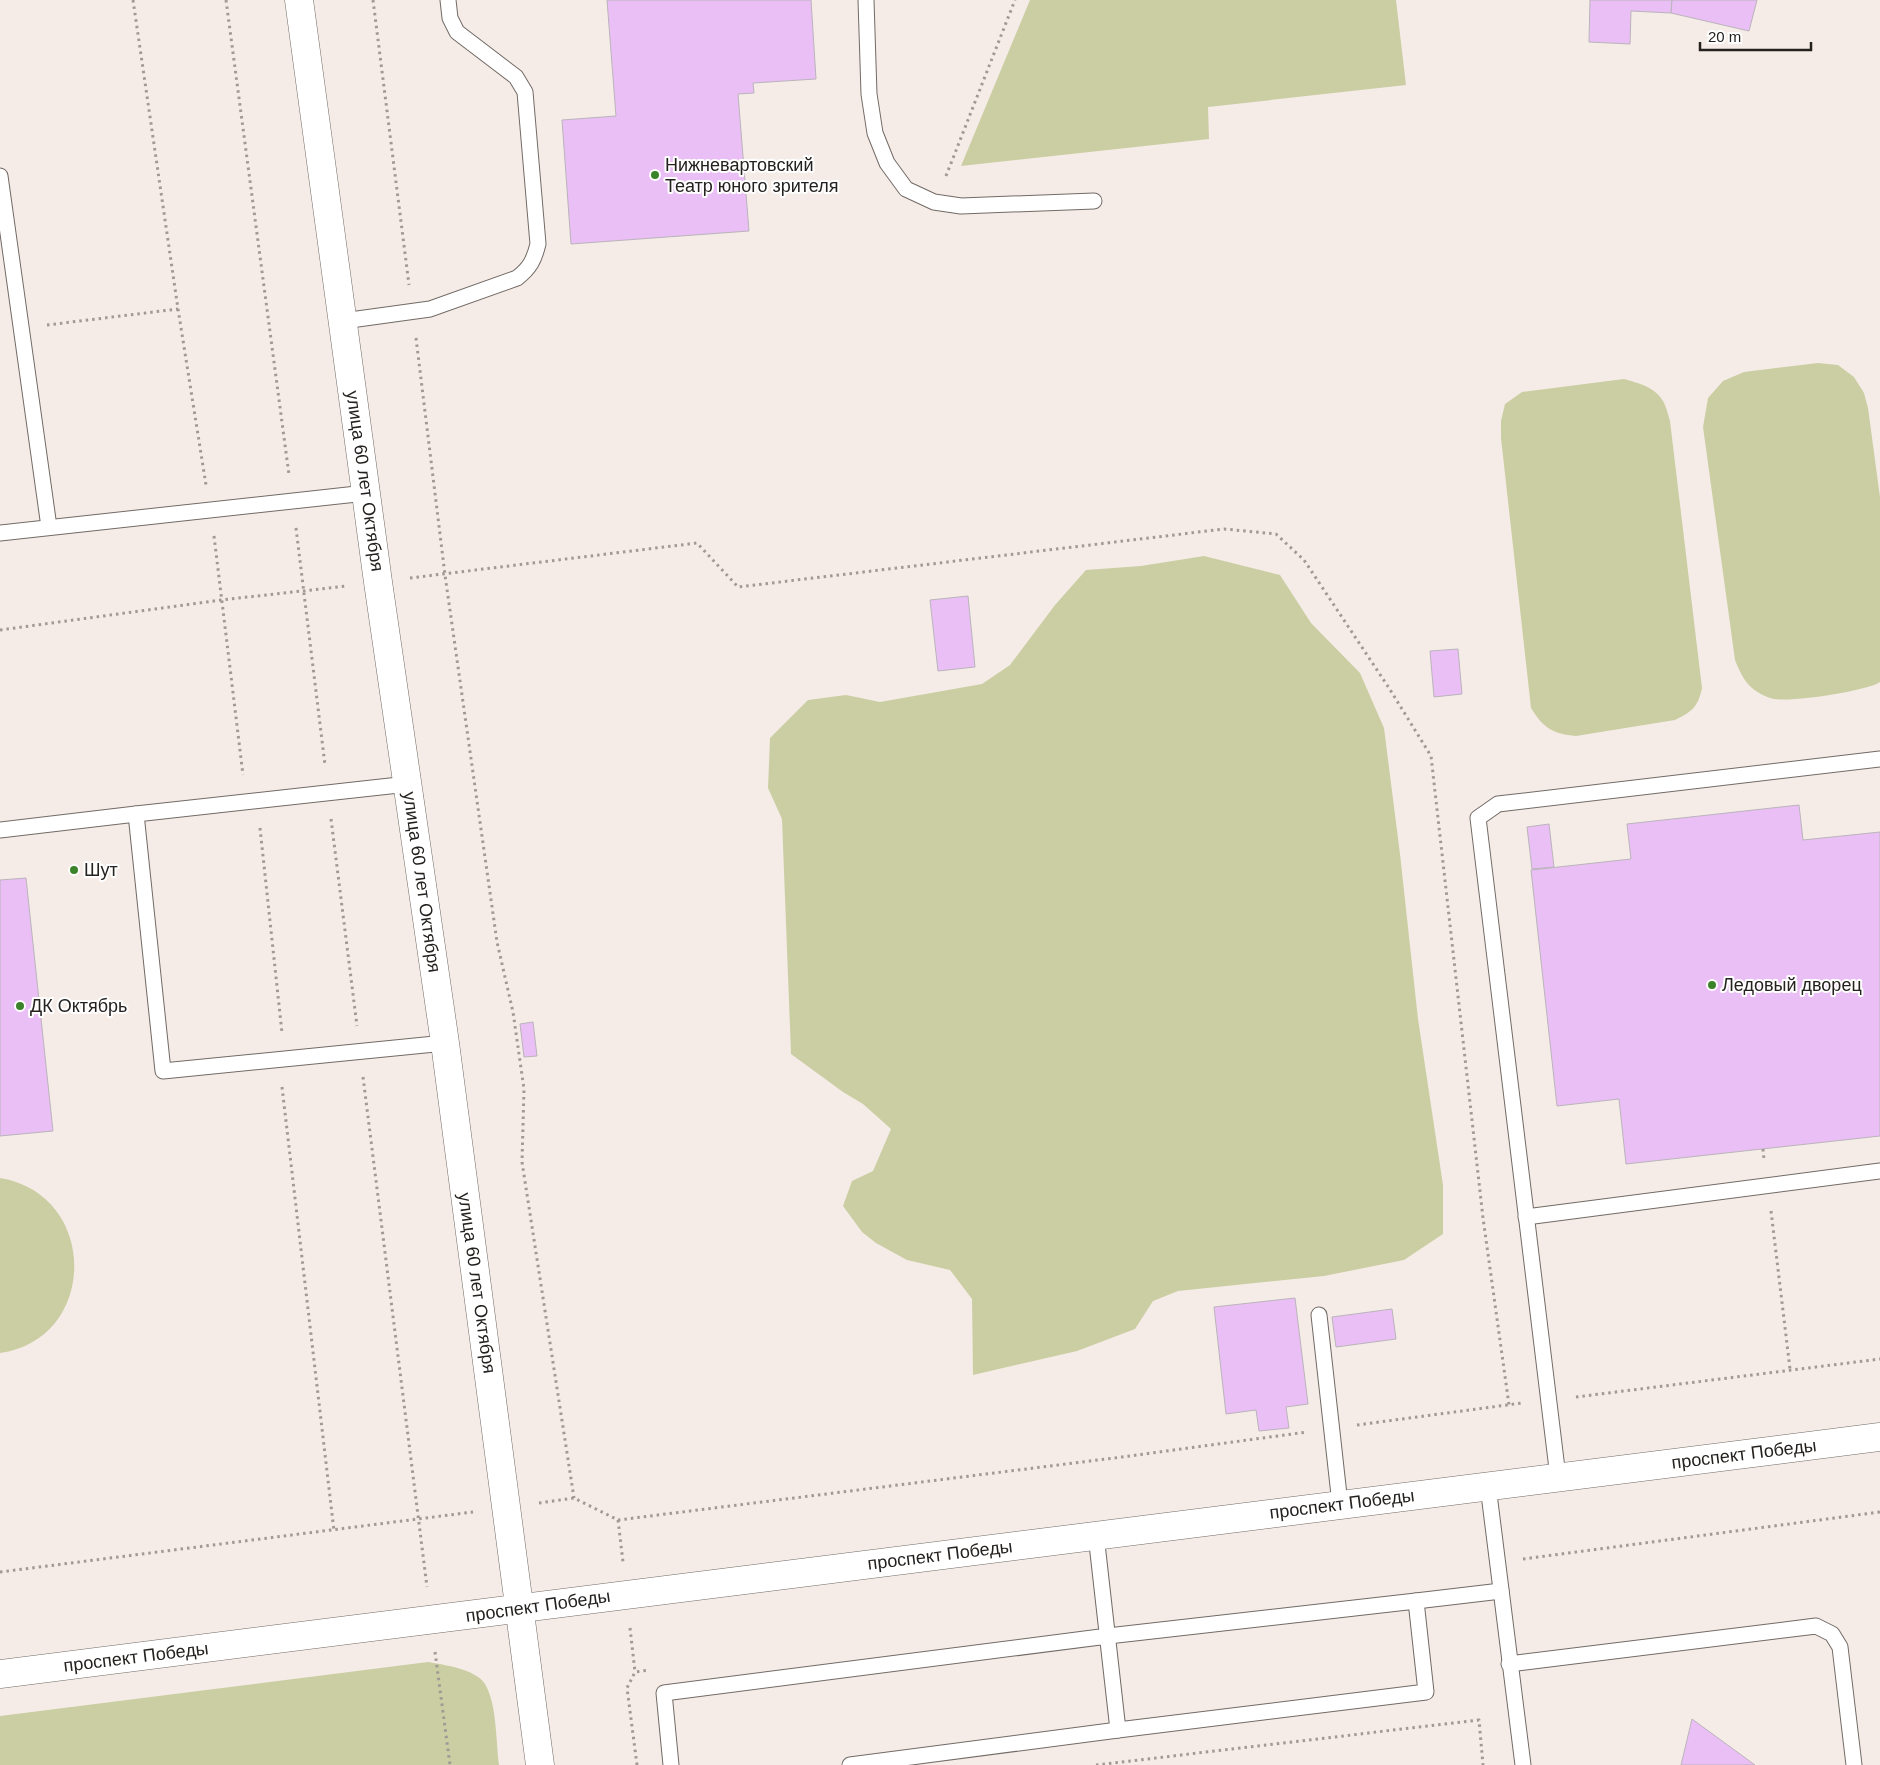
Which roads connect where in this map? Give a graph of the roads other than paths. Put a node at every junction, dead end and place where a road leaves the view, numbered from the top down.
1 (299, 0) edge
2 (448, 0) edge
3 (866, 0) edge
4 (0, 176) edge
5 (1094, 201) dead end
6 (343, 321) junction
7 (366, 493) junction
8 (48, 527) junction
9 (0, 534) edge
10 (1880, 759) edge
11 (408, 784) junction
12 (136, 814) junction
13 (0, 830) edge
14 (445, 1043) junction
15 (1880, 1171) edge
16 (1526, 1217) junction
17 (1318, 1315) dead end
18 (1880, 1436) edge
19 (1558, 1477) junction
20 (1488, 1486) junction
21 (1340, 1504) junction
22 (1096, 1535) junction
23 (1501, 1591) junction
24 (1416, 1601) junction
25 (520, 1609) junction
26 (1108, 1636) junction
27 (1510, 1664) junction
28 (0, 1674) edge
29 (1118, 1730) junction
30 (540, 1765) edge
31 (671, 1765) edge
32 (850, 1765) edge
33 (1523, 1765) edge
34 (1854, 1765) edge

1 - 6 main road, улица 60 лет Октября
2 - 6 lane
3 - 5 lane
4 - 8 lane
6 - 7 main road, улица 60 лет Октября
7 - 8 lane
7 - 11 main road, улица 60 лет Октября
8 - 9 lane
10 - 16 lane
11 - 12 lane
11 - 14 main road, улица 60 лет Октября
12 - 13 lane
12 - 14 lane
14 - 25 main road, улица 60 лет Октября
15 - 16 lane
16 - 19 lane
17 - 21 lane
18 - 19 main road, проспект Победы
19 - 20 main road, проспект Победы
20 - 21 main road, проспект Победы
20 - 23 lane
21 - 22 main road, проспект Победы
22 - 25 main road, проспект Победы
22 - 26 lane
23 - 24 lane
23 - 27 lane
24 - 26 lane
24 - 29 lane
25 - 28 main road, проспект Победы
25 - 30 main road, улица 60 лет Октября
26 - 29 lane
26 - 31 lane
27 - 33 lane
27 - 34 lane
29 - 32 lane

